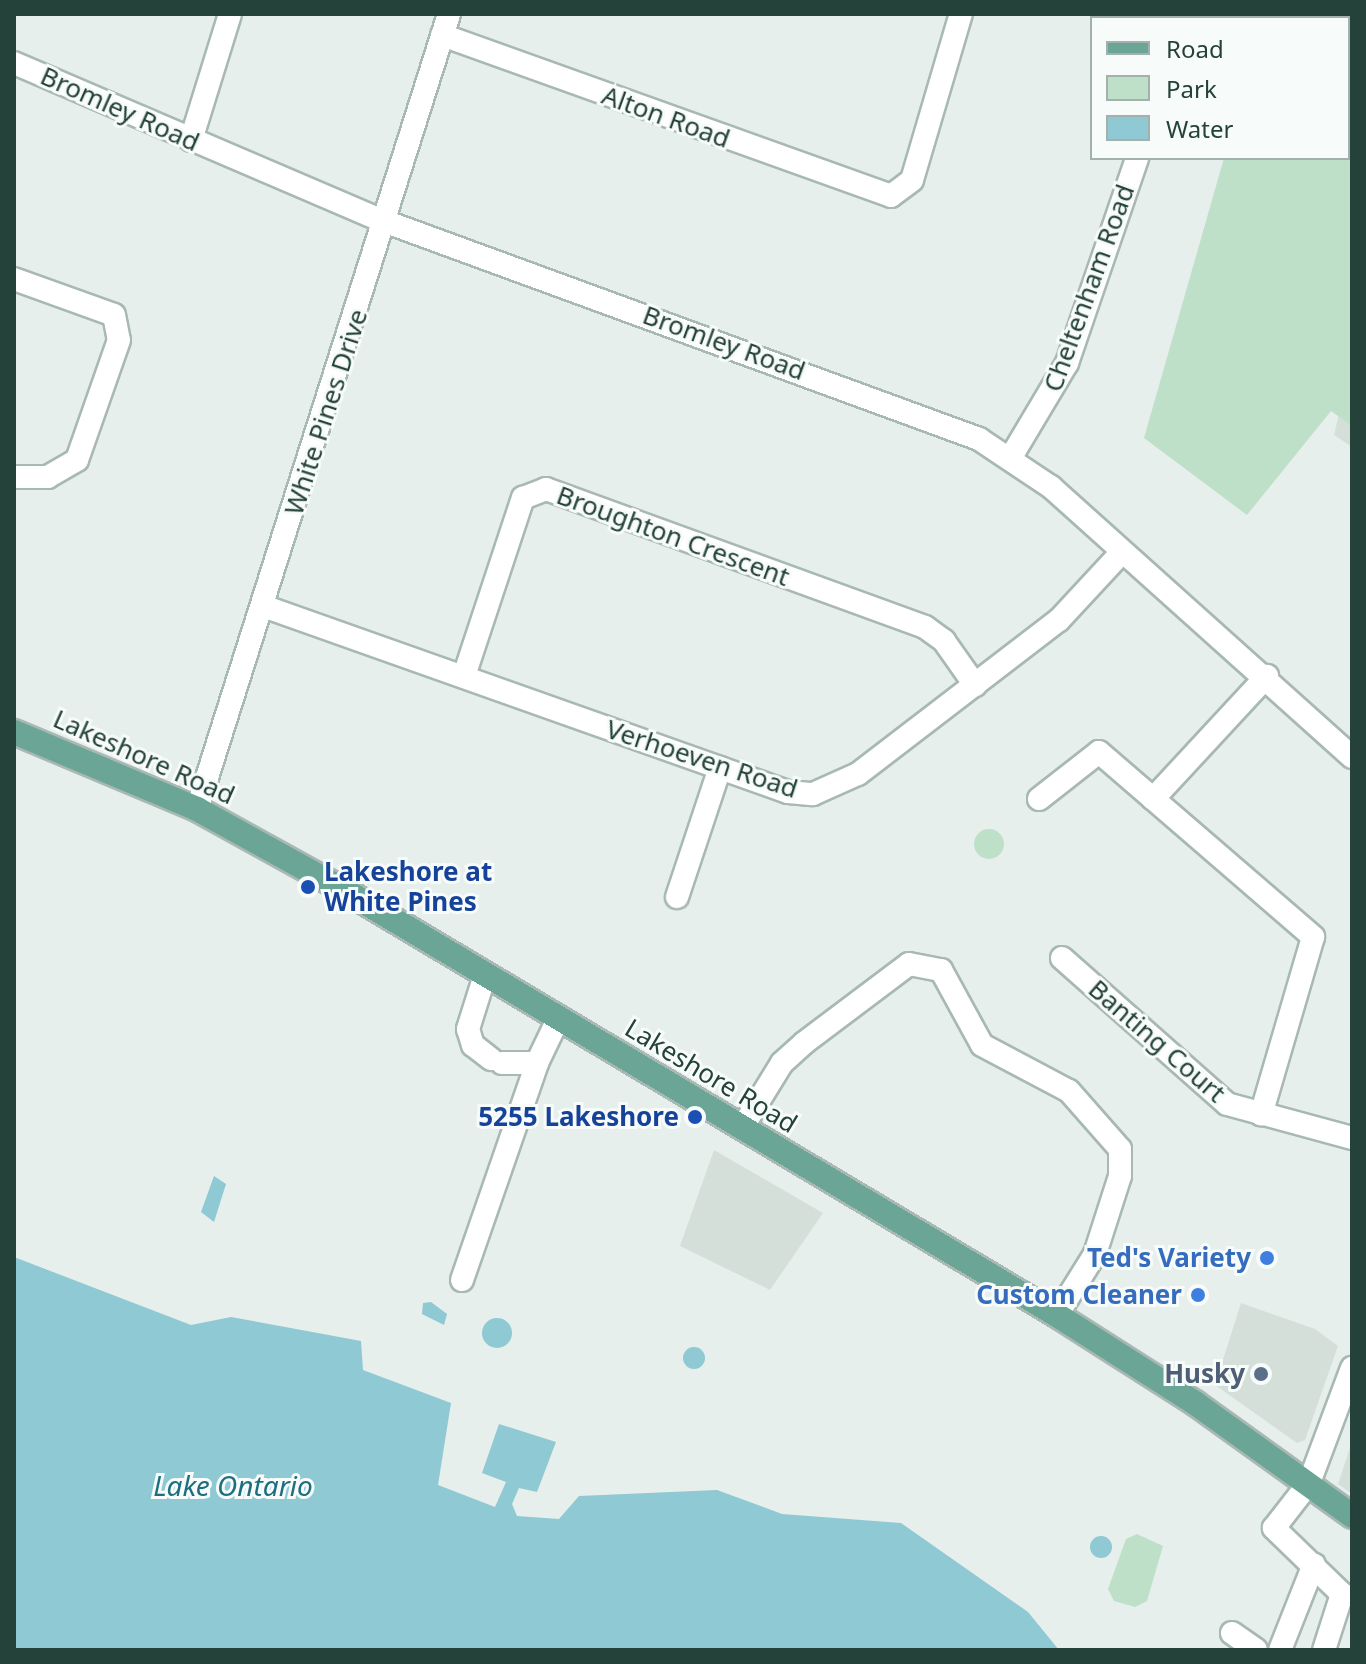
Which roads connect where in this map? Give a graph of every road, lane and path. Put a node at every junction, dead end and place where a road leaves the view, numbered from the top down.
1 (230, 14) edge
2 (961, 14) edge
3 (445, 24) edge
4 (14, 63) edge
5 (191, 140) junction
6 (1136, 160) edge
7 (381, 220) junction
8 (14, 279) edge
9 (1011, 457) junction
10 (14, 477) edge
11 (1122, 552) junction
12 (263, 606) junction
13 (464, 676) junction
14 (1267, 676) junction
15 (975, 685) junction
16 (14, 732) edge
17 (1352, 757) edge
18 (720, 768) junction
19 (1039, 799) dead end
20 (1153, 799) junction
21 (197, 809) junction
22 (677, 897) dead end
23 (1062, 958) dead end
24 (485, 975) junction
25 (559, 1017) junction
26 (537, 1063) junction
27 (1261, 1115) junction
28 (742, 1128) junction
29 (1352, 1138) edge
30 (462, 1280) dead end
31 (1057, 1315) junction
32 (1352, 1368) edge
33 (1309, 1483) junction
34 (1352, 1516) edge
35 (1314, 1564) junction
36 (1232, 1633) dead end
37 (1256, 1650) edge
38 (1280, 1650) edge
39 (1324, 1650) edge

1 - 5 street
2 - 3 street, Alton Road
3 - 7 street, White Pines Drive
4 - 5 street, Bromley Road
5 - 7 street, Bromley Road
6 - 9 street, Cheltenham Road
7 - 9 street, Bromley Road
7 - 12 street, White Pines Drive
8 - 10 street
9 - 11 street, Bromley Road
11 - 14 street, Bromley Road
11 - 15 street, Verhoeven Road
12 - 13 street, Verhoeven Road
12 - 21 street, White Pines Drive
13 - 15 street, Broughton Crescent
13 - 18 street, Verhoeven Road
14 - 17 street, Bromley Road
14 - 20 street
15 - 18 street, Verhoeven Road
16 - 21 main road, Lakeshore Road
18 - 22 street
19 - 20 street
20 - 27 street
21 - 24 main road, Lakeshore Road
23 - 27 street, Banting Court
24 - 25 main road, Lakeshore Road
24 - 26 street
25 - 26 street
25 - 28 main road, Lakeshore Road
26 - 30 street
27 - 29 street, Banting Court
28 - 31 main road, Lakeshore Road
28 - 31 street
31 - 33 main road, Lakeshore Road
32 - 33 street
33 - 34 main road, Lakeshore Road
33 - 35 street
35 - 38 street
35 - 39 street
36 - 37 street

